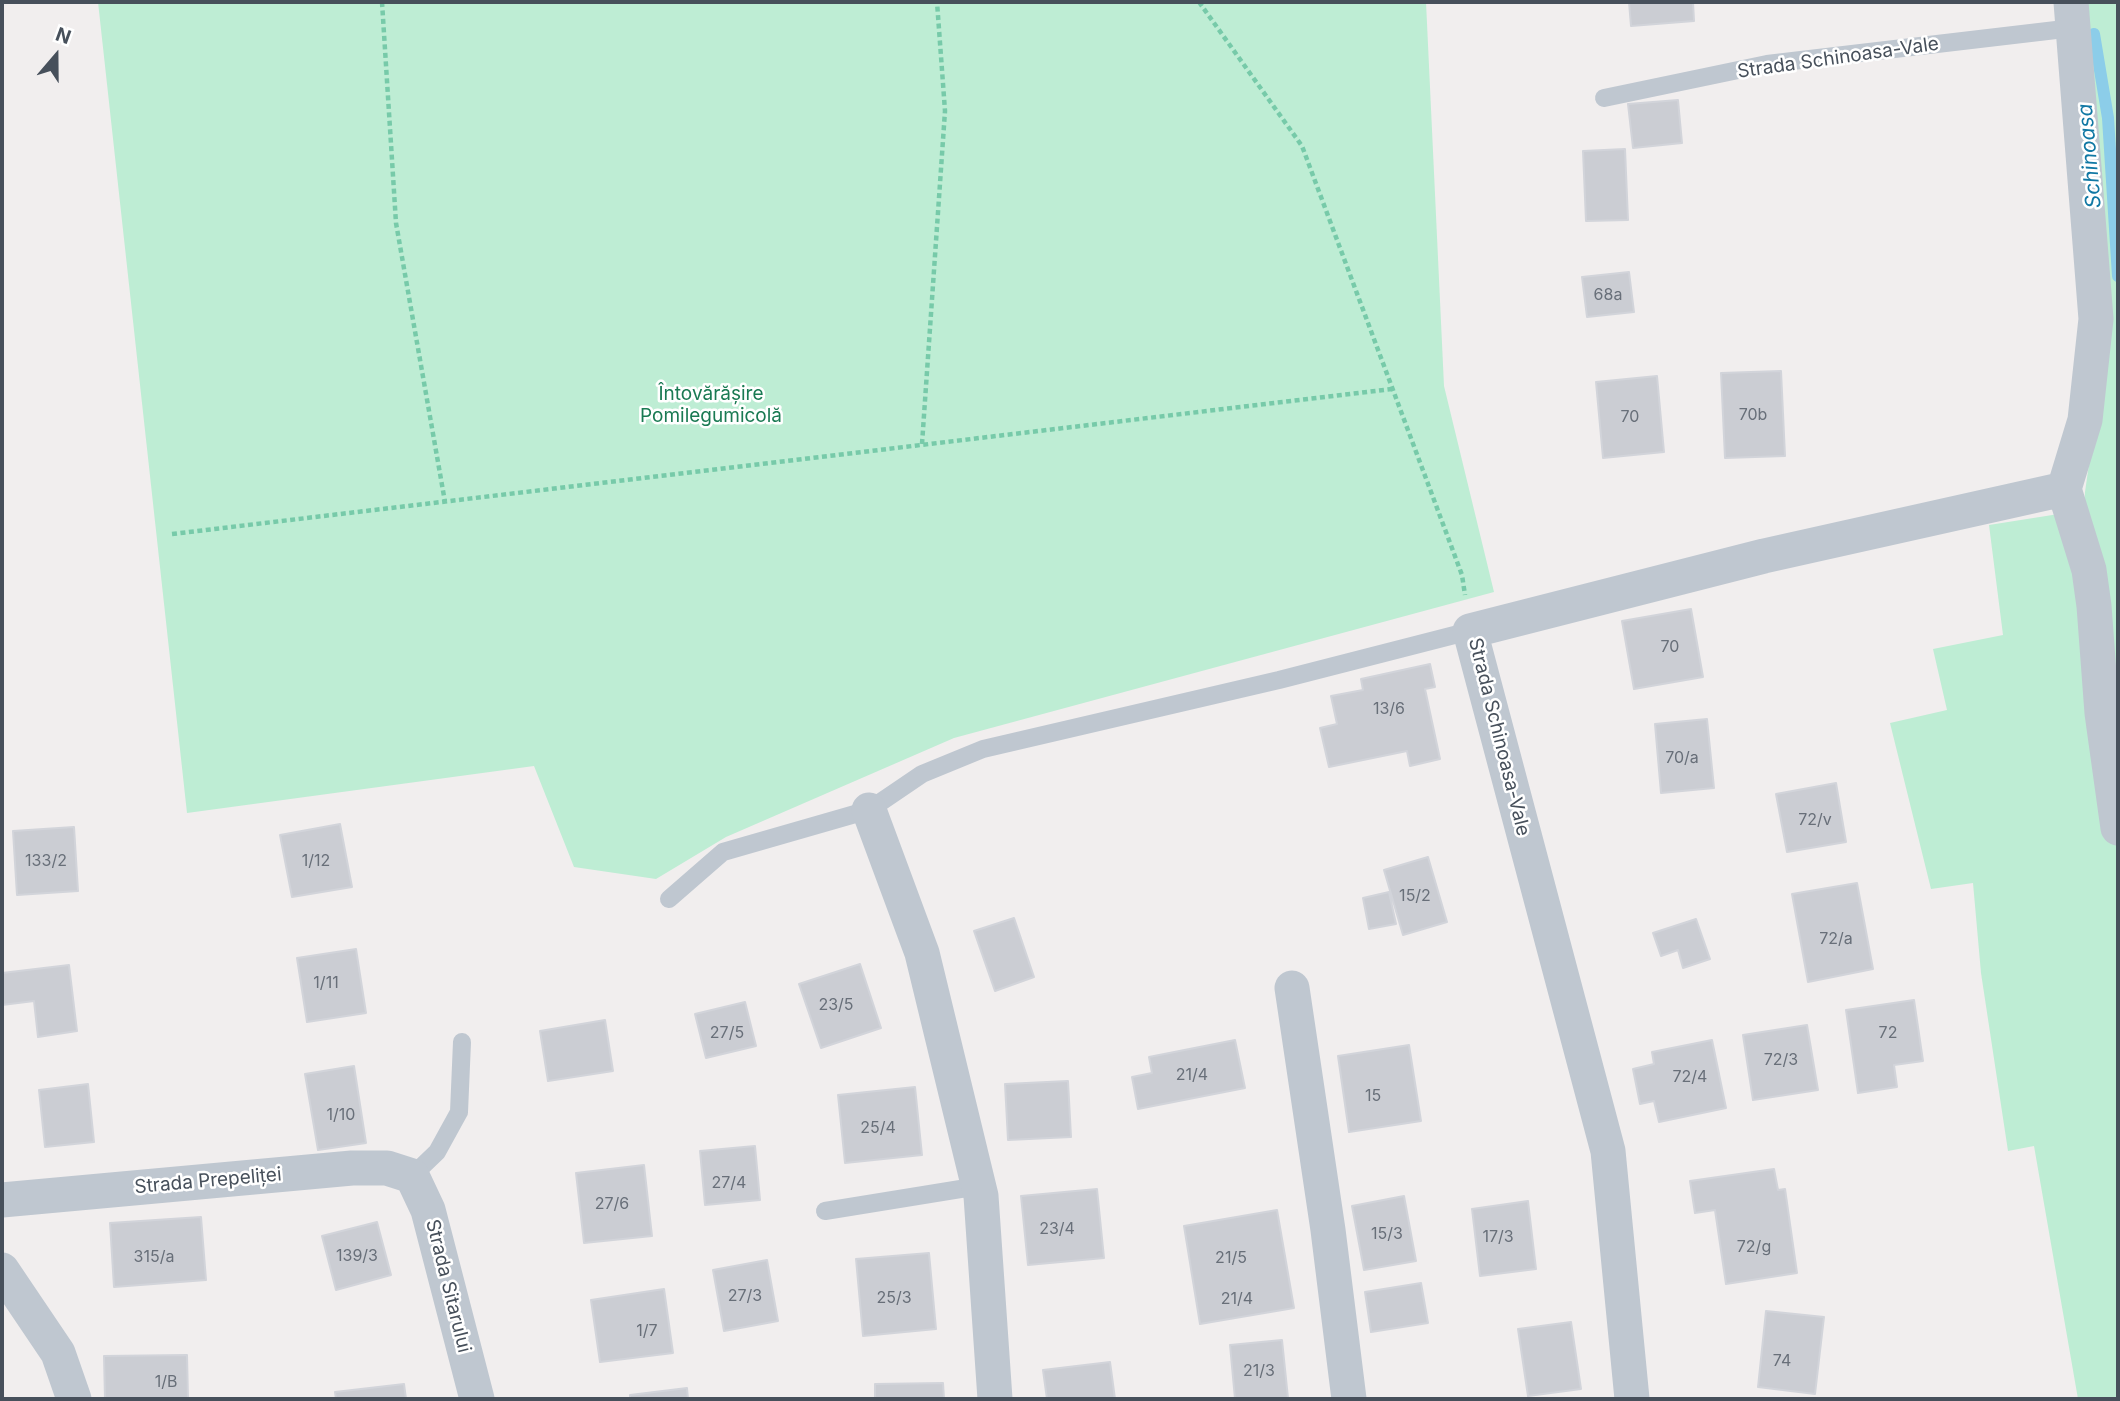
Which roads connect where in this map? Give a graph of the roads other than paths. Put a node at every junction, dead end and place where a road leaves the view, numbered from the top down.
1 (2072, 15) edge
2 (1604, 98) dead end
3 (2064, 489) junction
4 (1470, 631) junction
5 (869, 810) junction
6 (2118, 828) edge
7 (669, 899) dead end
8 (1292, 989) dead end
9 (462, 1042) dead end
10 (412, 1175) junction
11 (979, 1186) junction
12 (2, 1190) edge
13 (2, 1200) edge
14 (825, 1211) dead end
15 (2, 1270) edge
16 (75, 1399) edge
17 (477, 1399) edge
18 (995, 1399) edge
19 (1349, 1399) edge
20 (1632, 1399) edge

1 - 2 lane, Strada Schinoasa-Vale
1 - 3 street, Strada Schinoasa-Vale
3 - 4 street, Strada Schinoasa-Vale
3 - 6 street
4 - 5 lane
4 - 20 street, Strada Schinoasa-Vale
5 - 7 lane
5 - 11 street
8 - 19 street
9 - 10 lane
10 - 13 street, Strada Prepeliței
10 - 17 street, Strada Sitarului
11 - 14 lane
11 - 18 street
12 - 13 street, Strada Prepeliței
15 - 16 street

